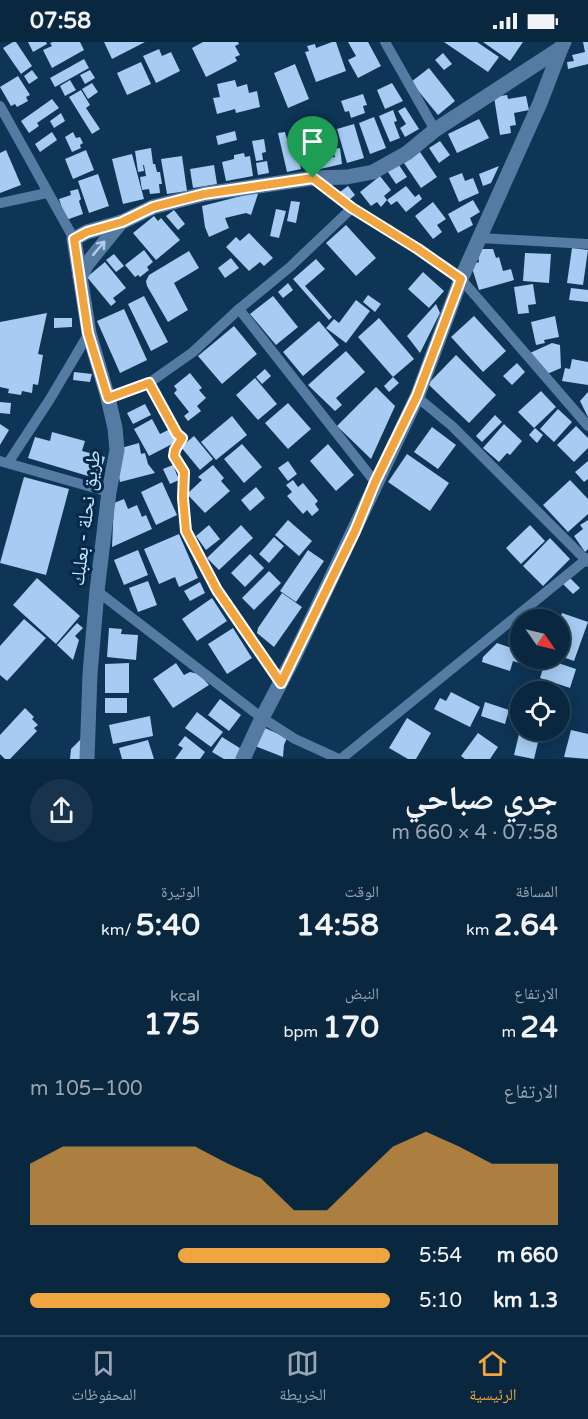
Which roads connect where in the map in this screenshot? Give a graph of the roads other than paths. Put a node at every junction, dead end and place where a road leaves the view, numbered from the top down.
1 (385, 42) edge
2 (562, 45) edge
3 (0, 106) edge
4 (435, 130) junction
5 (313, 178) junction
6 (47, 193) junction
7 (0, 203) edge
8 (352, 208) junction
9 (122, 222) junction
10 (480, 238) junction
11 (74, 239) junction
12 (588, 244) edge
13 (80, 277) junction
14 (461, 279) junction
15 (239, 309) junction
16 (88, 333) junction
17 (149, 383) junction
18 (417, 396) junction
19 (108, 398) junction
20 (588, 426) edge
21 (4, 462) edge
22 (375, 482) junction
23 (109, 492) junction
24 (587, 560) edge
25 (97, 591) junction
26 (281, 683) junction
27 (262, 718) junction
28 (87, 759) edge
29 (243, 759) edge
30 (340, 759) edge

1 - 4 street
2 - 4 street
2 - 10 street
3 - 6 street
4 - 5 street
5 - 8 street
5 - 9 street
6 - 7 street
6 - 11 street
8 - 14 street
8 - 15 street
9 - 11 street
13 -> 9 street
10 - 12 street
10 - 14 street
11 - 13 street, طريق نحلة - بعلبك
13 - 16 street, طريق نحلة - بعلبك
14 - 18 street
14 - 20 street
15 - 17 street
15 - 22 street
16 - 19 street, طريق نحلة - بعلبك
16 - 21 street
17 - 19 street
17 - 26 street
18 - 22 street
18 - 24 street
19 - 23 street, طريق نحلة - بعلبك
21 - 23 street
22 - 26 street
23 - 25 street, طريق نحلة - بعلبك
24 - 30 street
25 - 27 street
25 - 28 street, طريق نحلة - بعلبك
26 - 27 street
27 - 29 street
27 - 30 street

